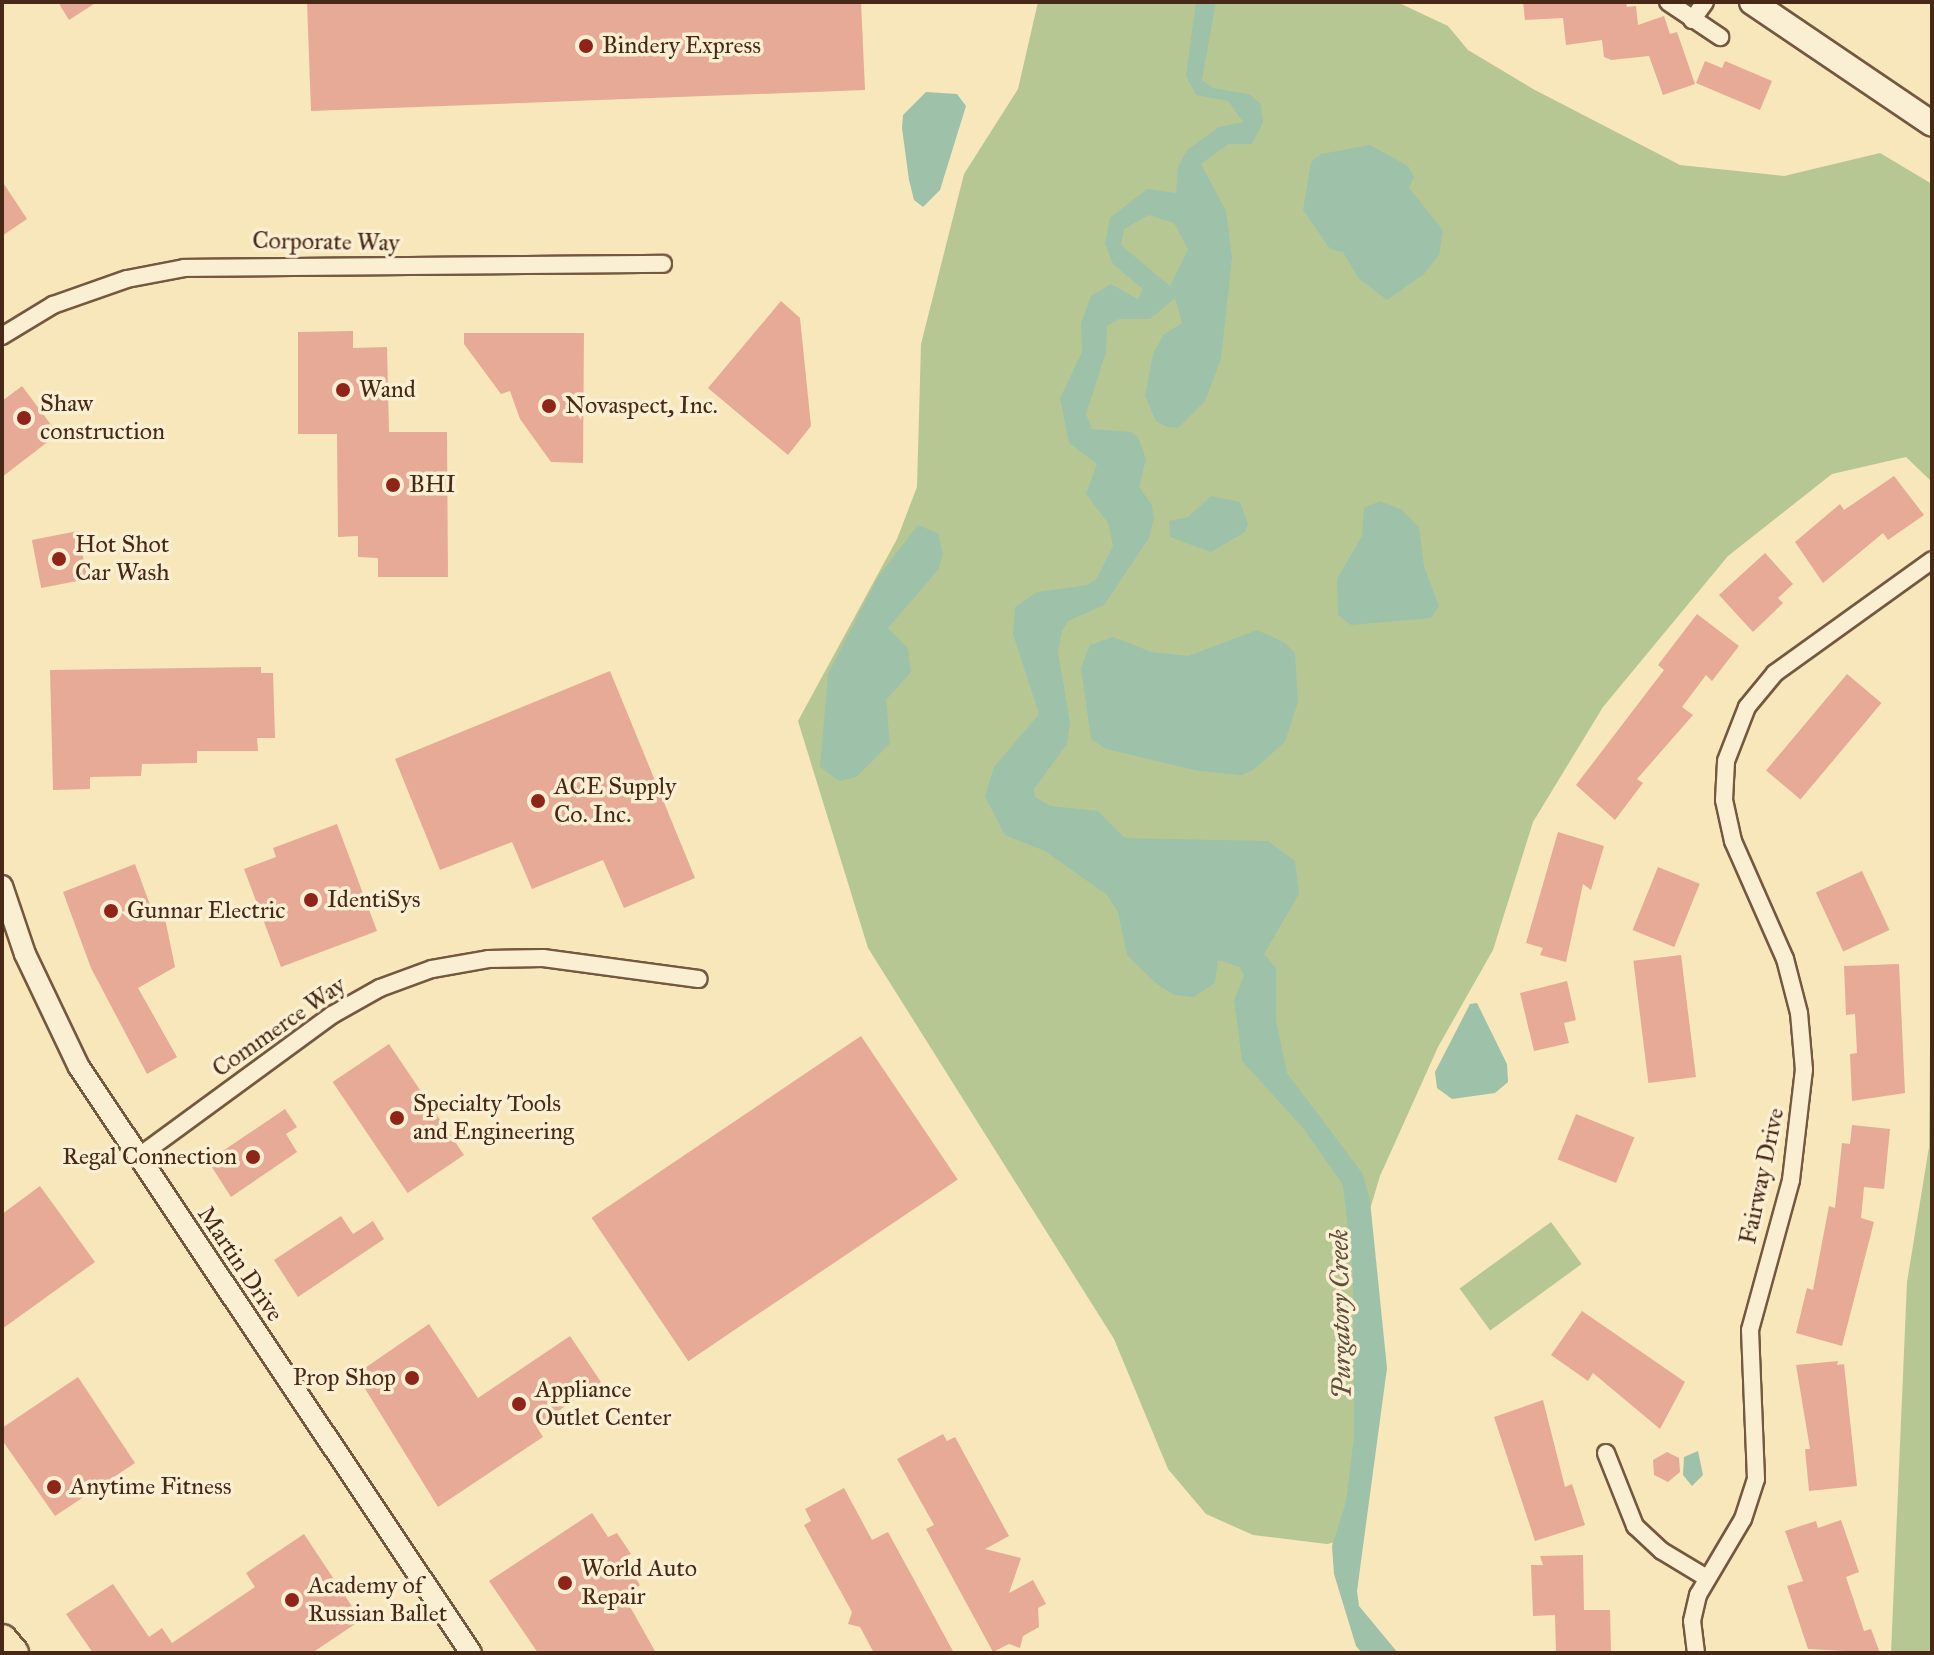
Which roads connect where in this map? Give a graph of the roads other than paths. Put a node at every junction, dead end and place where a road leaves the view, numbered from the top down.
1 (1668, 2) edge
2 (1705, 2) edge
3 (1752, 2) edge
4 (1692, 20) junction
5 (1720, 37) dead end
6 (1932, 124) edge
7 (663, 264) dead end
8 (2, 336) edge
9 (1932, 560) edge
10 (2, 886) edge
11 (699, 979) dead end
12 (138, 1157) junction
13 (1606, 1453) dead end
14 (1707, 1578) junction
15 (2, 1640) edge
16 (13, 1653) edge
17 (471, 1653) edge
18 (1696, 1653) edge

1 - 4 street
2 - 4 street
3 - 6 main road
4 - 5 street
7 - 8 street, Corporate Way
9 - 14 street, Fairway Drive
10 - 12 street, Martin Drive
11 - 12 street, Commerce Way
12 - 17 street, Martin Drive
13 - 14 street
14 - 18 street, Fairway Drive
15 - 16 highway

